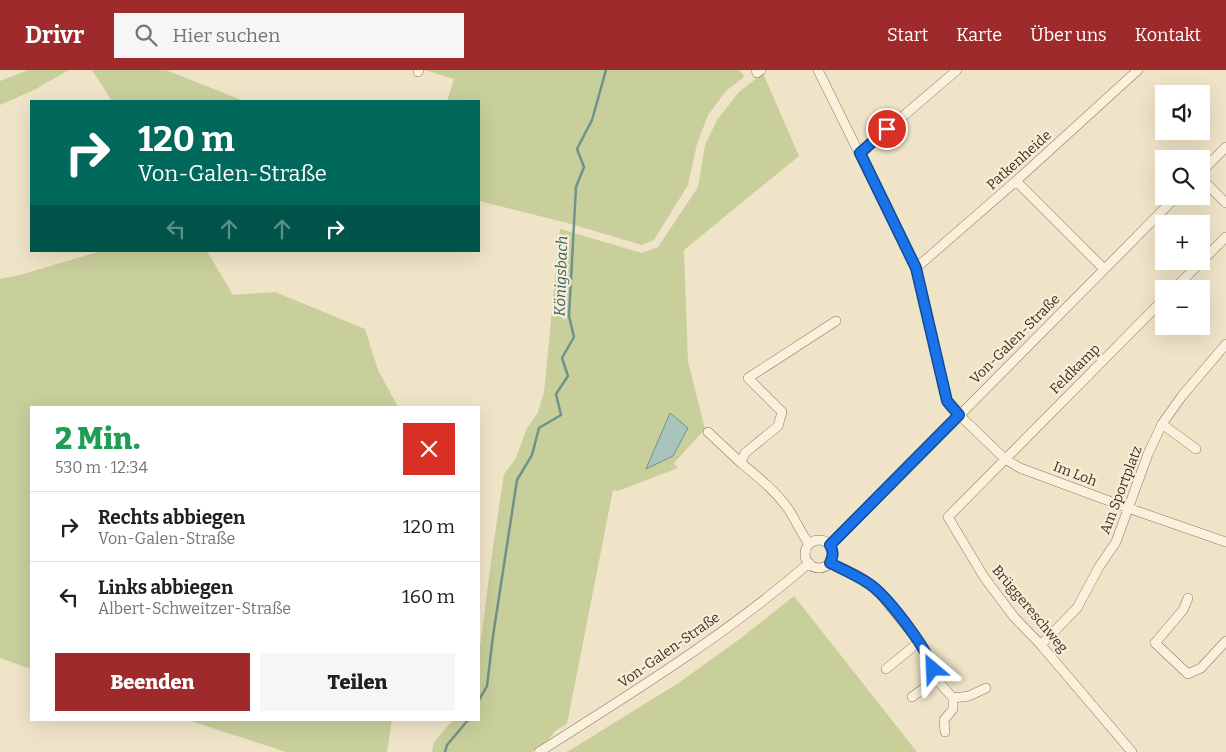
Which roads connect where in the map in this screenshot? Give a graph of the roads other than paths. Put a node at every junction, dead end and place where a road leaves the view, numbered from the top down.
1 (756, 70) edge
2 (761, 70) edge
3 (818, 70) edge
4 (957, 70) edge
5 (1138, 70) edge
6 (1226, 147) edge
7 (860, 153) junction
8 (1210, 163) edge
9 (1016, 181) junction
10 (1210, 187) edge
11 (1226, 203) edge
12 (1169, 205) edge
13 (1226, 237) edge
14 (916, 268) junction
15 (1104, 270) junction
16 (1183, 280) edge
17 (1155, 308) edge
18 (836, 321) dead end
19 (1226, 344) edge
20 (959, 415) junction
21 (1162, 424) junction
22 (708, 432) dead end
23 (1196, 449) dead end
24 (1005, 459) junction
25 (741, 463) junction
26 (1128, 508) junction
27 (1226, 542) edge
28 (809, 544) junction
29 (830, 545) junction
30 (809, 563) junction
31 (830, 563) junction
32 (1188, 598) dead end
33 (1226, 640) edge
34 (919, 642) junction
35 (1041, 645) junction
36 (886, 669) dead end
37 (936, 678) junction
38 (986, 688) dead end
39 (912, 697) dead end
40 (953, 698) junction
41 (945, 732) dead end
42 (539, 752) edge
43 (1132, 752) edge

1 - 2 street
3 - 7 street, Im Loh
4 - 7 street
5 - 9 street, Patkenheide
6 - 8 street
7 - 14 street, Im Loh
9 - 14 street, Patkenheide
9 - 15 street
10 - 11 street
12 - 15 street, Von-Galen-Straße
13 - 16 street
14 - 20 street, Im Loh
15 - 20 street, Von-Galen-Straße
17 - 24 street, Feldkamp
18 - 25 street
19 - 21 street, Am Sportplatz
20 - 24 street, Im Loh
20 - 29 street, Von-Galen-Straße
21 - 23 street
21 - 26 street, Am Sportplatz
22 - 25 street
24 - 26 street, Im Loh
24 - 35 street, Brüggereschweg
25 - 28 street
26 - 27 street, Im Loh
26 - 35 street, Am Sportplatz
28 - 29 street
28 - 30 street
29 - 31 street
30 - 31 street
30 - 42 street, Von-Galen-Straße
31 - 34 street
32 - 33 street
34 - 36 street
34 - 37 street
35 - 43 street, Brüggereschweg
37 - 39 street
37 - 40 street
38 - 40 street
40 - 41 street

